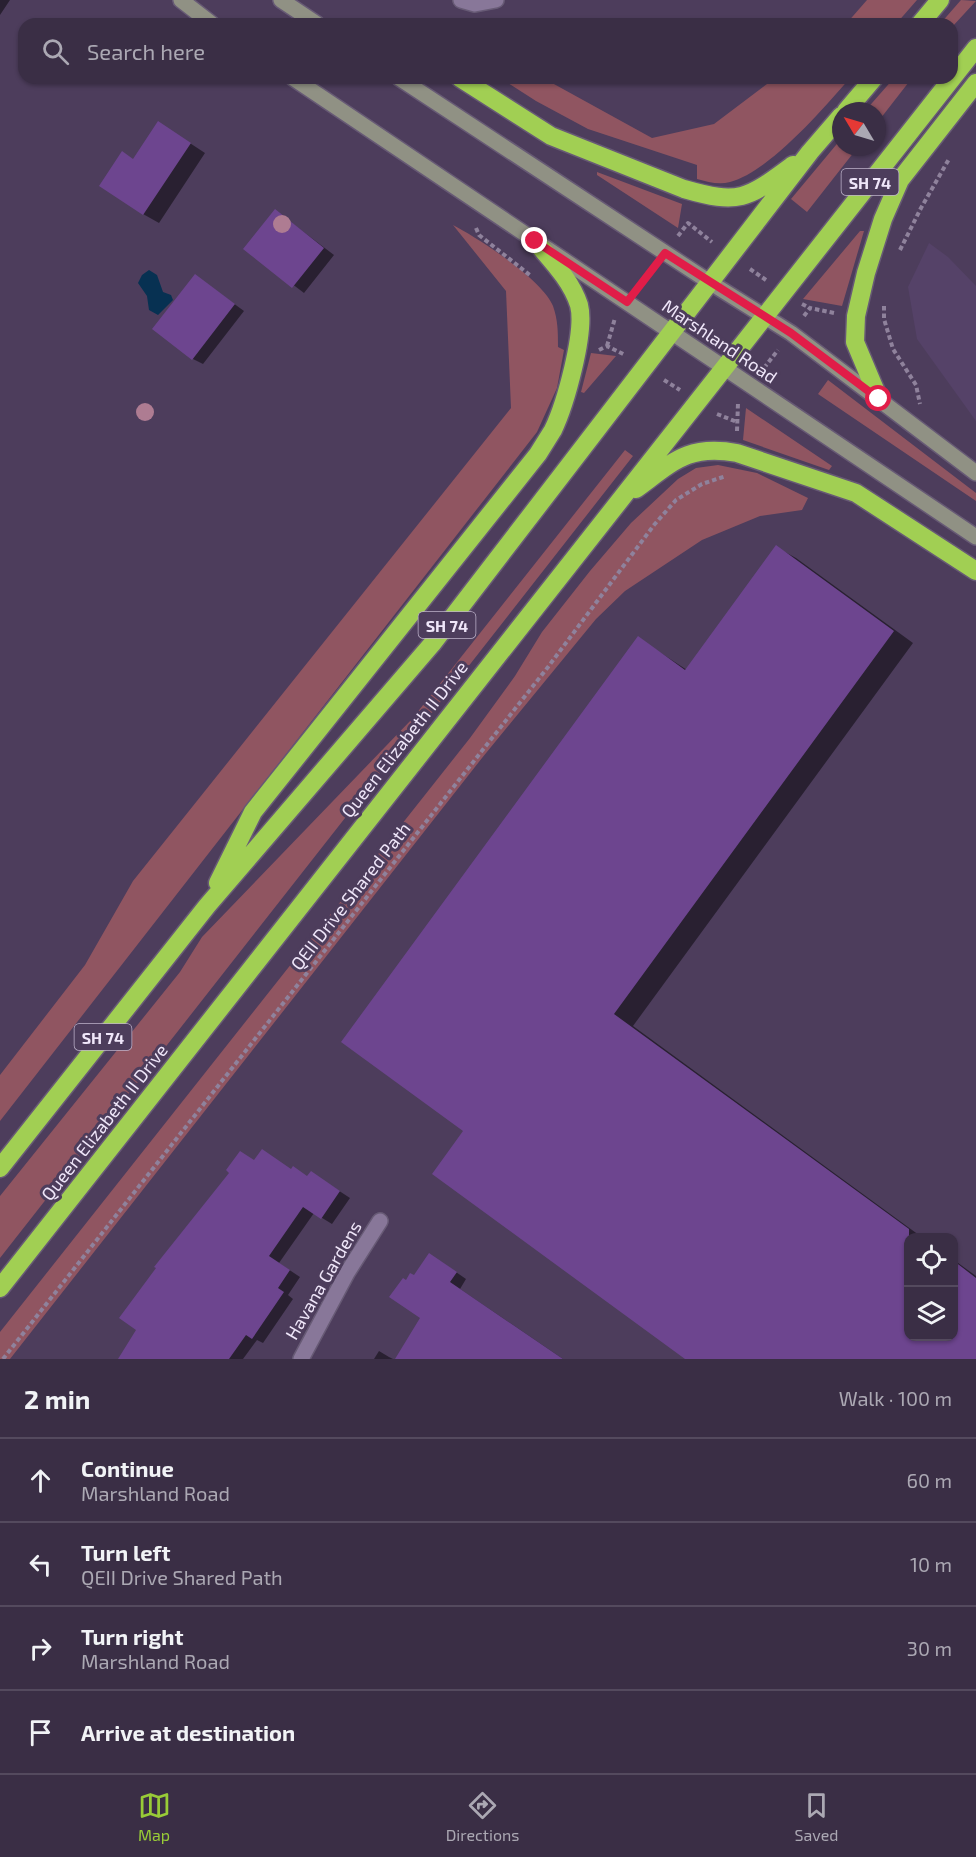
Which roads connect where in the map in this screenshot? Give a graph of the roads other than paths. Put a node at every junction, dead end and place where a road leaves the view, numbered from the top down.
1 (181, 0) edge
2 (280, 0) edge
3 (461, 0) edge
4 (496, 0) edge
5 (940, 0) edge
6 (205, 18) edge
7 (308, 18) edge
8 (925, 18) edge
9 (976, 48) edge
10 (958, 71) edge
11 (976, 83) edge
12 (302, 84) edge
13 (408, 84) edge
14 (469, 84) edge
15 (869, 84) edge
16 (948, 84) edge
17 (854, 102) edge
18 (832, 127) edge
19 (810, 153) junction
20 (535, 241) junction
21 (711, 283) junction
22 (765, 316) junction
23 (673, 332) junction
24 (724, 366) junction
25 (879, 399) junction
26 (976, 473) edge
27 (620, 500) junction
28 (976, 537) edge
29 (976, 571) edge
30 (207, 906) junction
31 (0, 1168) edge
32 (380, 1221) dead end
33 (0, 1288) edge
34 (301, 1359) edge

1 - 6 main road
2 - 7 main road
3 - 4 street
5 - 8 highway
9 - 10 highway, Queen Elizabeth II Drive / SH 74
11 - 25 highway
12 - 20 main road, Marshland Road
13 - 21 main road
14 - 19 highway
15 - 17 highway
16 - 22 highway, Queen Elizabeth II Drive / SH 74
18 - 19 highway, Queen Elizabeth II Drive / SH 74
19 - 21 highway, Queen Elizabeth II Drive / SH 74
20 - 23 main road, Marshland Road
20 - 30 highway
21 - 22 main road
21 - 23 highway, Queen Elizabeth II Drive / SH 74
22 - 24 highway, Queen Elizabeth II Drive / SH 74
22 - 25 main road
23 - 24 main road, Marshland Road
23 - 30 highway, Queen Elizabeth II Drive / SH 74
24 - 27 highway, Queen Elizabeth II Drive / SH 74
24 - 28 main road, Marshland Road
25 - 26 main road
27 - 29 highway, SH 74
27 - 33 highway, Queen Elizabeth II Drive / SH 74
30 - 31 highway, Queen Elizabeth II Drive / SH 74
32 - 34 street, Havana Gardens

